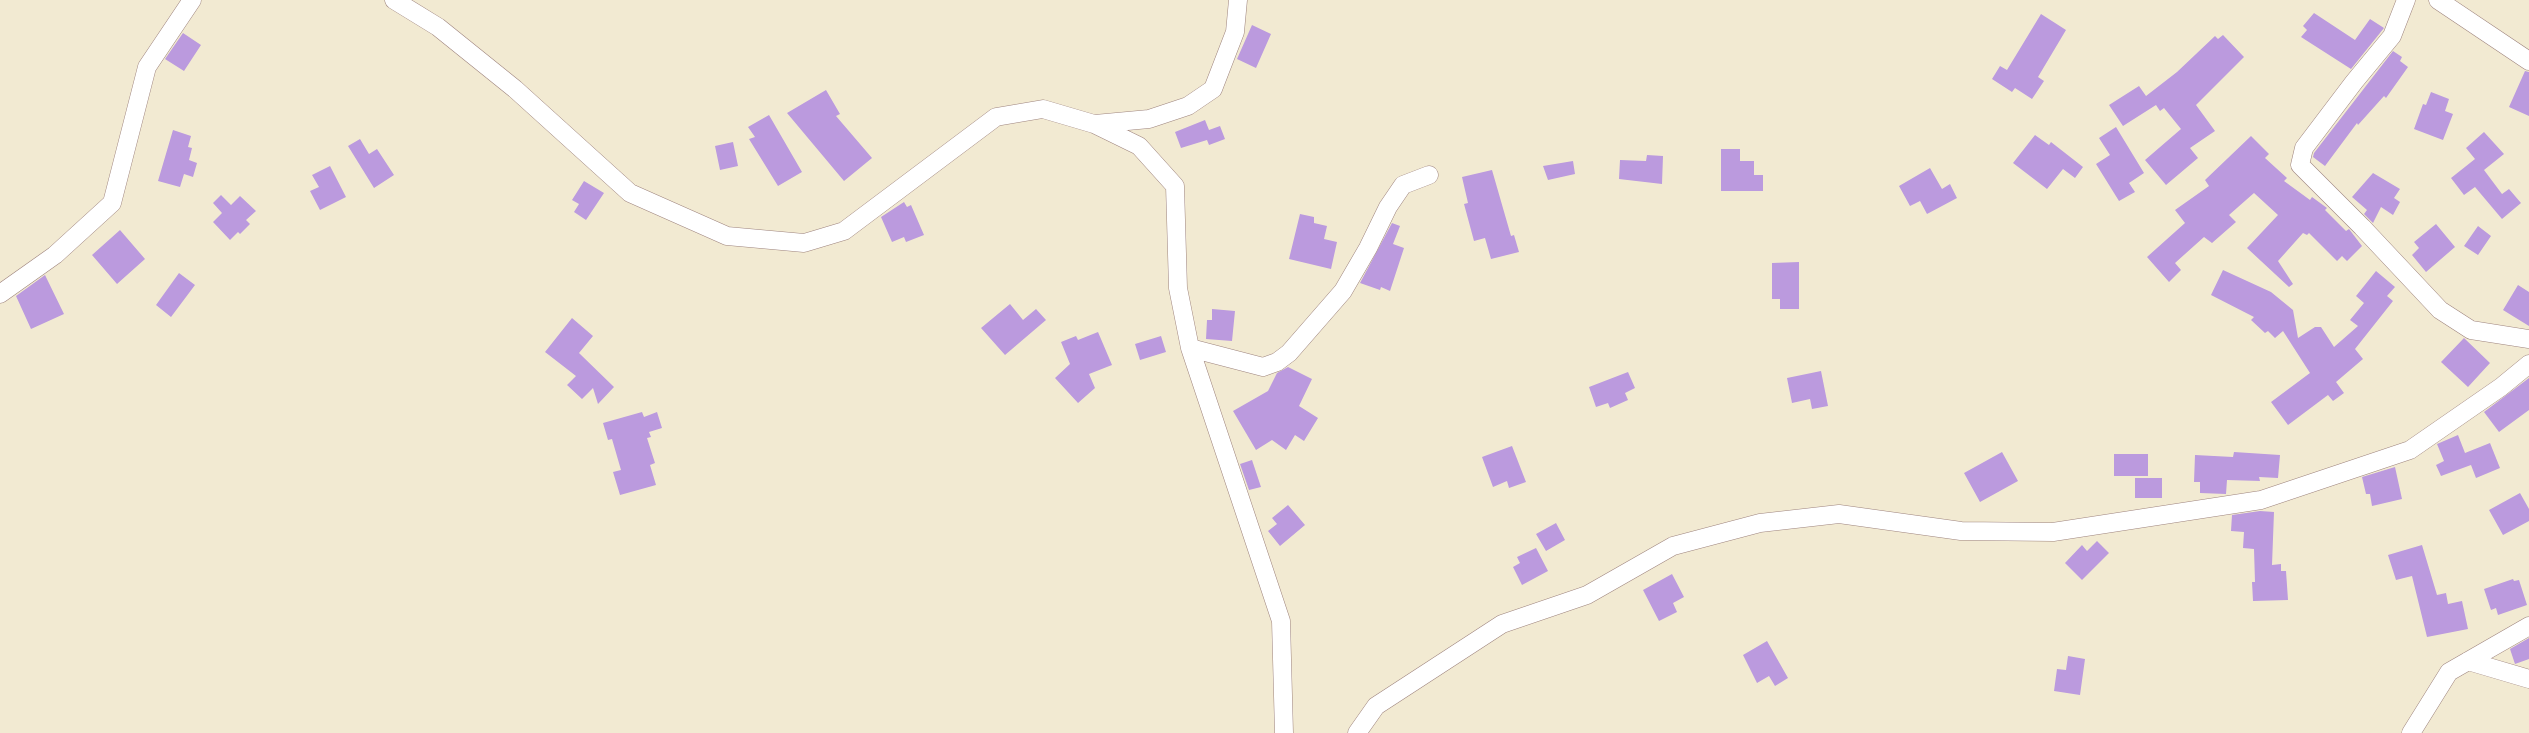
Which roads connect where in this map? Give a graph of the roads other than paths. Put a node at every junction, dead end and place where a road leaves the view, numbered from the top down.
1 (192, 0) edge
2 (394, 0) edge
3 (1238, 0) edge
4 (2406, 0) edge
5 (2438, 0) edge
6 (2529, 61) edge
7 (1094, 124) junction
8 (1429, 175) dead end
9 (0, 294) edge
10 (2529, 339) edge
11 (1190, 348) junction
12 (2529, 364) edge
13 (2529, 626) edge
14 (2468, 661) junction
15 (2529, 680) edge
16 (1284, 733) edge
17 (1357, 733) edge
18 (2411, 733) edge

1 - 9 street
2 - 7 street
3 - 7 street
4 - 10 street
5 - 6 street
7 - 11 street
8 - 11 street
11 - 16 street
12 - 17 street
13 - 14 street
14 - 15 street
14 - 18 street

